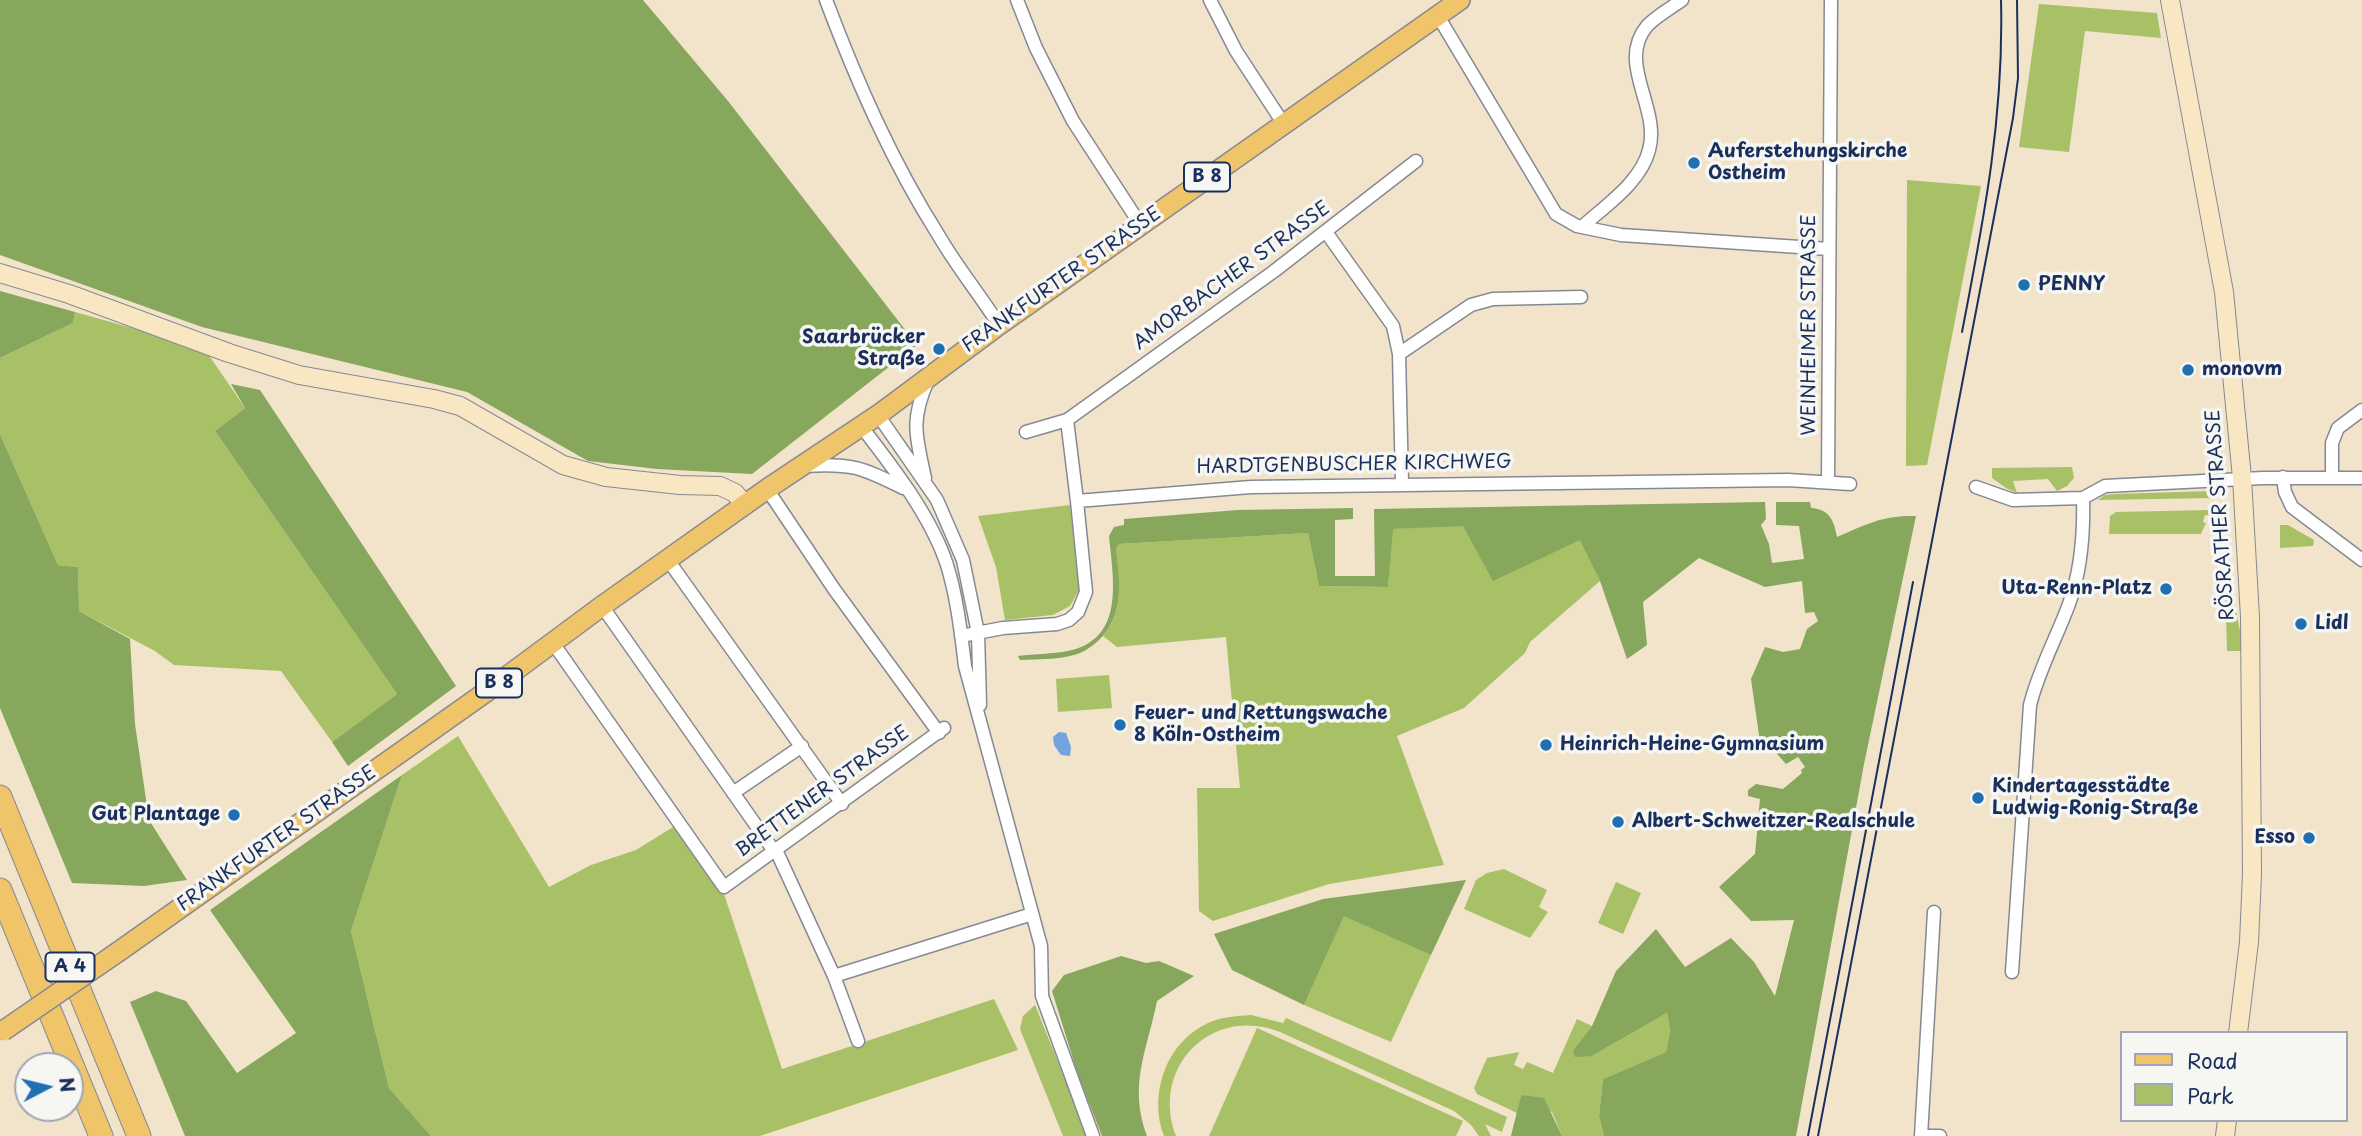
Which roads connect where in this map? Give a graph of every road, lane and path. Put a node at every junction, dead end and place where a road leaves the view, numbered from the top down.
1 (826, 0) edge
2 (1017, 0) edge
3 (1210, 0) edge
4 (1460, 0) edge
5 (1682, 0) edge
6 (1831, 0) edge
7 (2171, 0) edge
8 (1438, 16) junction
9 (1283, 124) junction
10 (1416, 161) dead end
11 (1140, 224) junction
12 (1583, 226) junction
13 (1326, 232) junction
14 (1829, 249) junction
15 (0, 273) edge
16 (1581, 297) dead end
17 (999, 325) junction
18 (1399, 354) junction
19 (930, 376) junction
20 (2362, 410) edge
21 (878, 415) junction
22 (1068, 420) junction
23 (861, 426) junction
24 (1026, 432) dead end
25 (804, 466) junction
26 (2283, 477) junction
27 (2242, 478) junction
28 (2332, 478) junction
29 (2362, 478) edge
30 (926, 482) junction
31 (1828, 482) junction
32 (1402, 484) junction
33 (1850, 484) dead end
34 (1976, 487) dead end
35 (905, 488) junction
36 (767, 489) junction
37 (2083, 498) junction
38 (1077, 501) junction
39 (745, 505) junction
40 (668, 560) junction
41 (2362, 560) edge
42 (602, 606) junction
43 (978, 633) junction
44 (961, 636) junction
45 (553, 643) junction
46 (983, 736) junction
47 (802, 746) junction
48 (733, 793) junction
49 (0, 797) edge
50 (842, 804) junction
51 (775, 851) junction
52 (0, 890) edge
53 (1934, 912) dead end
54 (1032, 915) junction
55 (2012, 972) dead end
56 (834, 976) junction
57 (2238, 1031) edge
58 (1, 1032) edge
59 (858, 1041) dead end
60 (101, 1136) edge
61 (139, 1136) edge
62 (1093, 1136) edge
63 (1923, 1136) edge
64 (1940, 1136) edge

1 - 17 street
2 - 11 street
3 - 9 street
4 - 8 main road, FRANKFURTER STRASSE / B 8
5 - 12 street
6 - 14 street, WEINHEIMER STRASSE
7 - 27 main road, RÖSRATHER STRASSE
8 - 9 main road, FRANKFURTER STRASSE / B 8
8 - 12 street
9 - 11 main road, FRANKFURTER STRASSE / B 8
10 - 13 street, AMORBACHER STRASSE
11 - 17 main road, FRANKFURTER STRASSE / B 8
12 - 14 street
13 - 18 street
13 - 22 street, AMORBACHER STRASSE
14 - 31 street, WEINHEIMER STRASSE
15 - 39 main road
16 - 18 street
17 - 19 main road, FRANKFURTER STRASSE / B 8
18 - 32 street
19 - 21 main road, FRANKFURTER STRASSE / B 8
19 - 30 street
20 - 28 street
21 - 23 main road, FRANKFURTER STRASSE / B 8
21 - 30 street
22 - 24 street, AMORBACHER STRASSE
22 - 38 street
23 - 25 main road, FRANKFURTER STRASSE / B 8
23 - 35 street
25 - 35 street
25 - 36 main road, FRANKFURTER STRASSE / B 8
26 - 27 street
26 - 28 street
26 - 41 street
27 - 37 street
27 - 57 main road, RÖSRATHER STRASSE
28 - 29 street
30 - 43 street
31 - 32 street, HARDTGENBUSCHER KIRCHWEG
31 - 33 street, HARDTGENBUSCHER KIRCHWEG
32 - 38 street, HARDTGENBUSCHER KIRCHWEG
34 - 37 street
35 - 44 street
36 - 39 main road, FRANKFURTER STRASSE / B 8
36 - 50 street, BRETTENER STRASSE
37 - 55 street
38 - 43 street
39 - 40 main road, FRANKFURTER STRASSE / B 8
40 - 42 main road, FRANKFURTER STRASSE / B 8
40 - 47 street
42 - 45 main road, FRANKFURTER STRASSE / B 8
42 - 48 street
43 - 44 street
43 - 46 street
44 - 46 street
45 - 51 street, BRETTENER STRASSE
45 - 58 main road, FRANKFURTER STRASSE / B 8, bridge
46 - 54 street
47 - 48 street
47 - 50 street
48 - 51 street
49 - 61 highway, A 4
50 - 51 street, BRETTENER STRASSE
51 - 56 street
52 - 60 highway, A 4
53 - 63 street
54 - 56 street
54 - 62 street
56 - 59 street
63 - 64 street

